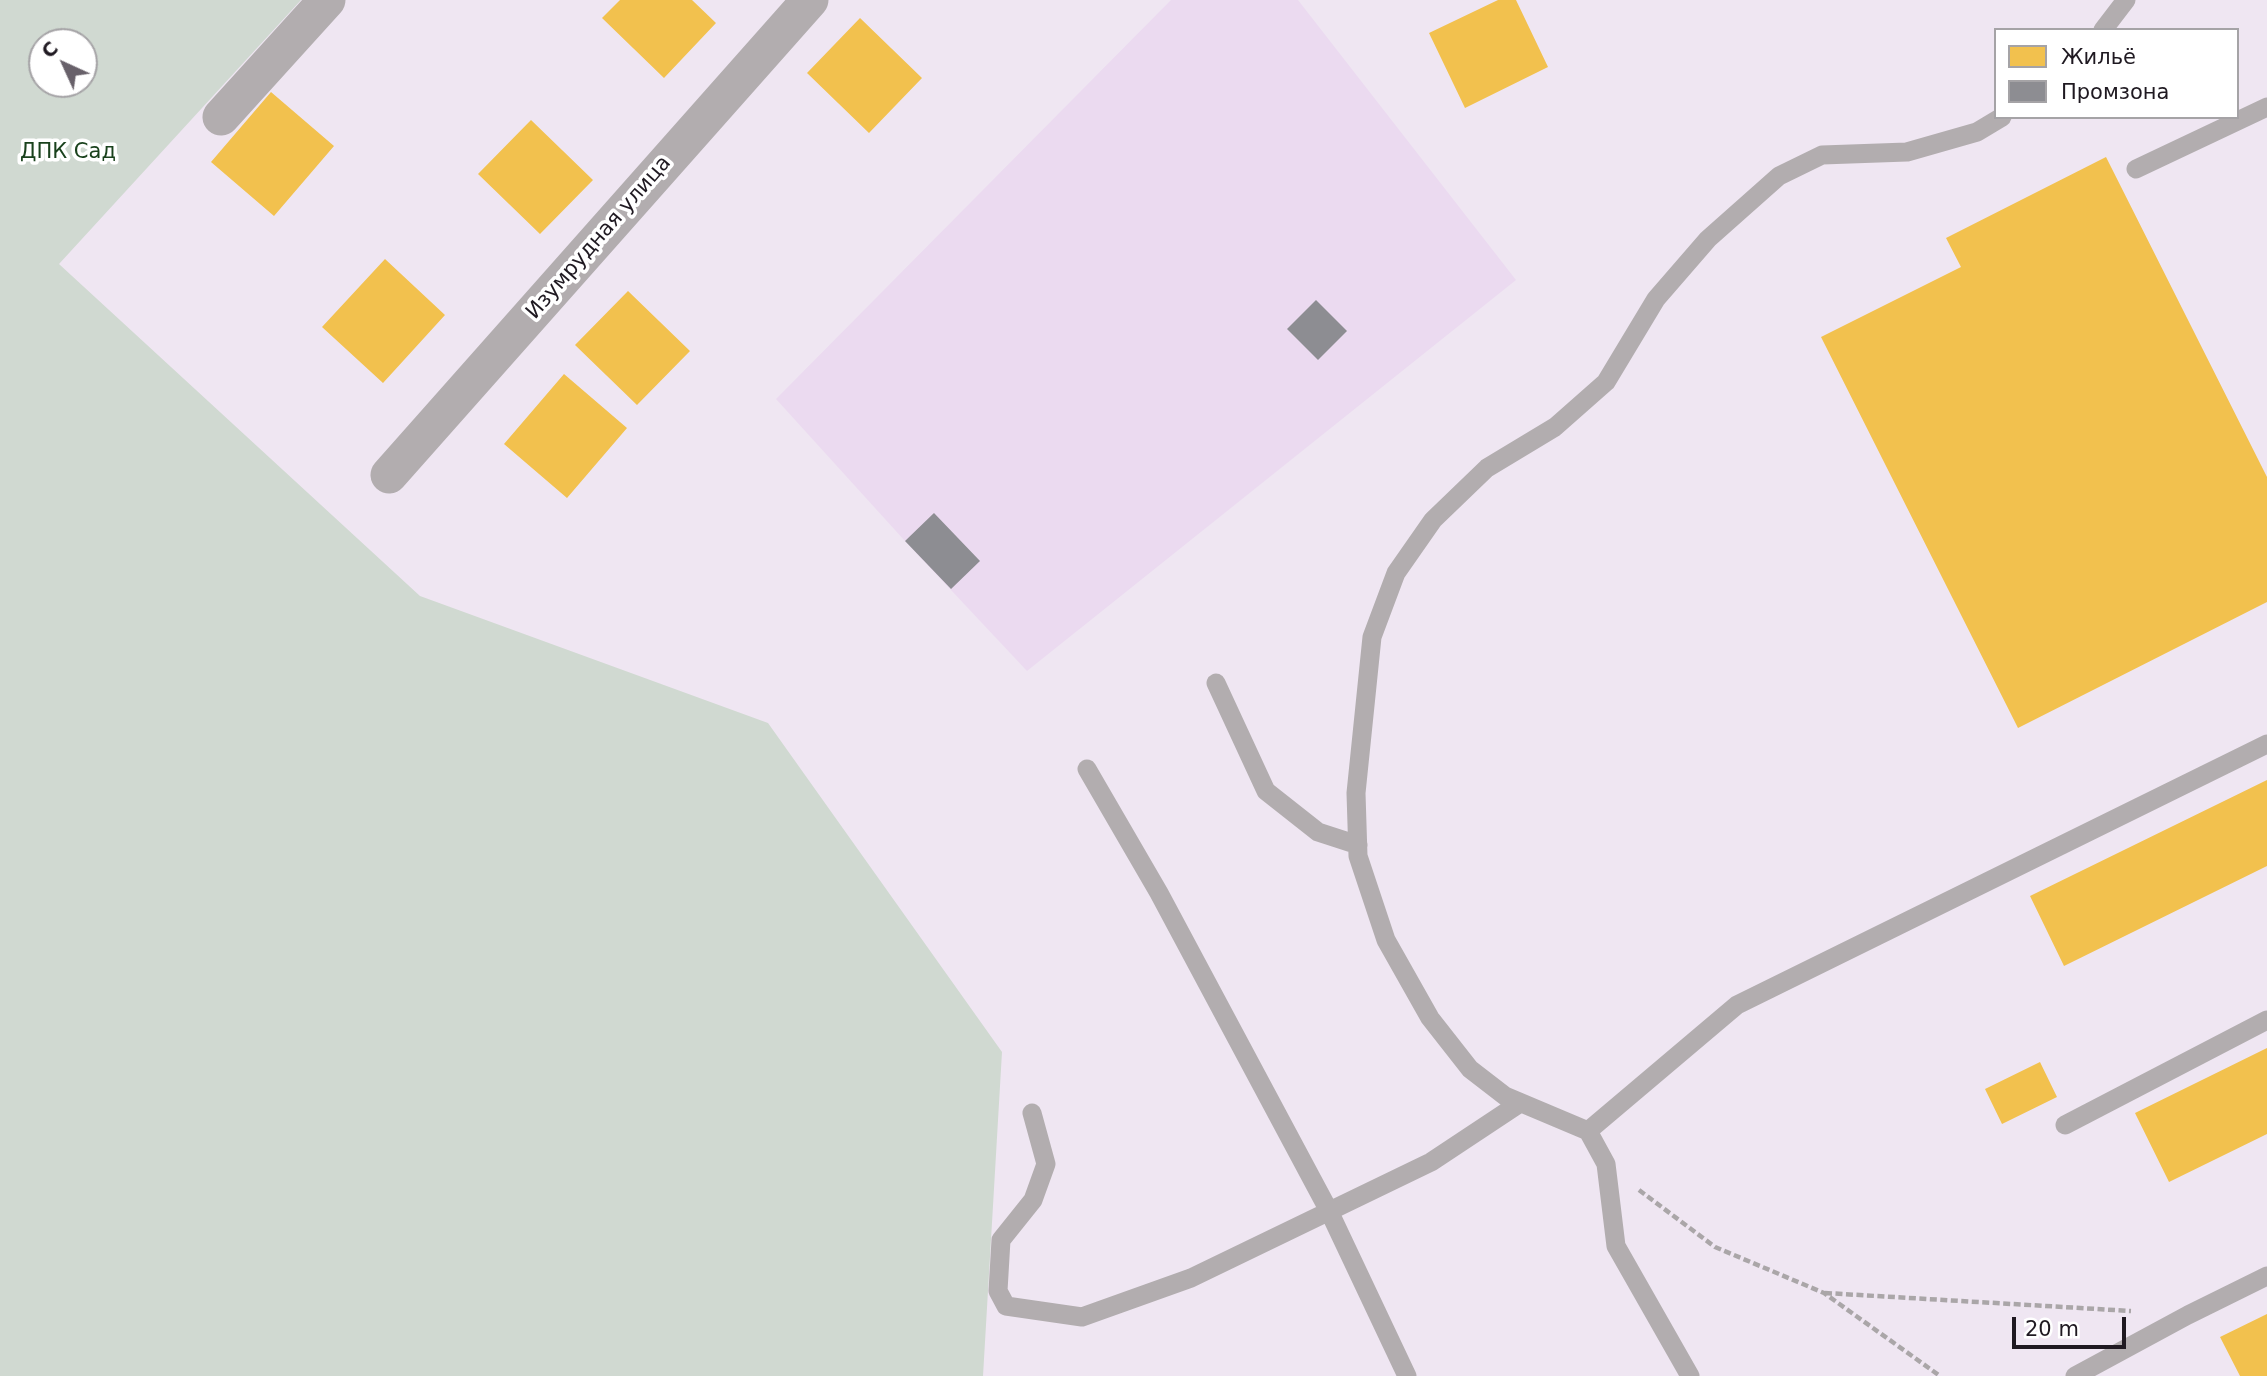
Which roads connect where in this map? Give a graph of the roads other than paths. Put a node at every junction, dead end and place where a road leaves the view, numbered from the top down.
1 (327, 0) edge
2 (810, 0) edge
3 (2126, 0) edge
4 (2105, 28) edge
5 (2267, 107) edge
6 (221, 117) dead end
7 (1999, 119) edge
8 (2136, 169) dead end
9 (389, 475) dead end
10 (1216, 683) dead end
11 (2267, 744) edge
12 (1087, 769) dead end
13 (1358, 845) junction
14 (2267, 1020) edge
15 (1520, 1103) junction
16 (1032, 1114) dead end
17 (2065, 1125) dead end
18 (1588, 1131) junction
19 (1329, 1211) junction
20 (2267, 1276) edge
21 (1408, 1376) edge
22 (1690, 1376) edge
23 (2076, 1376) edge

1 - 6 street
2 - 9 street, Изумрудная улица
3 - 4 lane
5 - 8 lane
7 - 13 lane
10 - 13 lane
11 - 18 lane
12 - 19 lane
13 - 15 lane
14 - 17 lane
15 - 18 lane
15 - 19 lane
16 - 19 lane
18 - 22 lane
19 - 21 lane
20 - 23 lane

